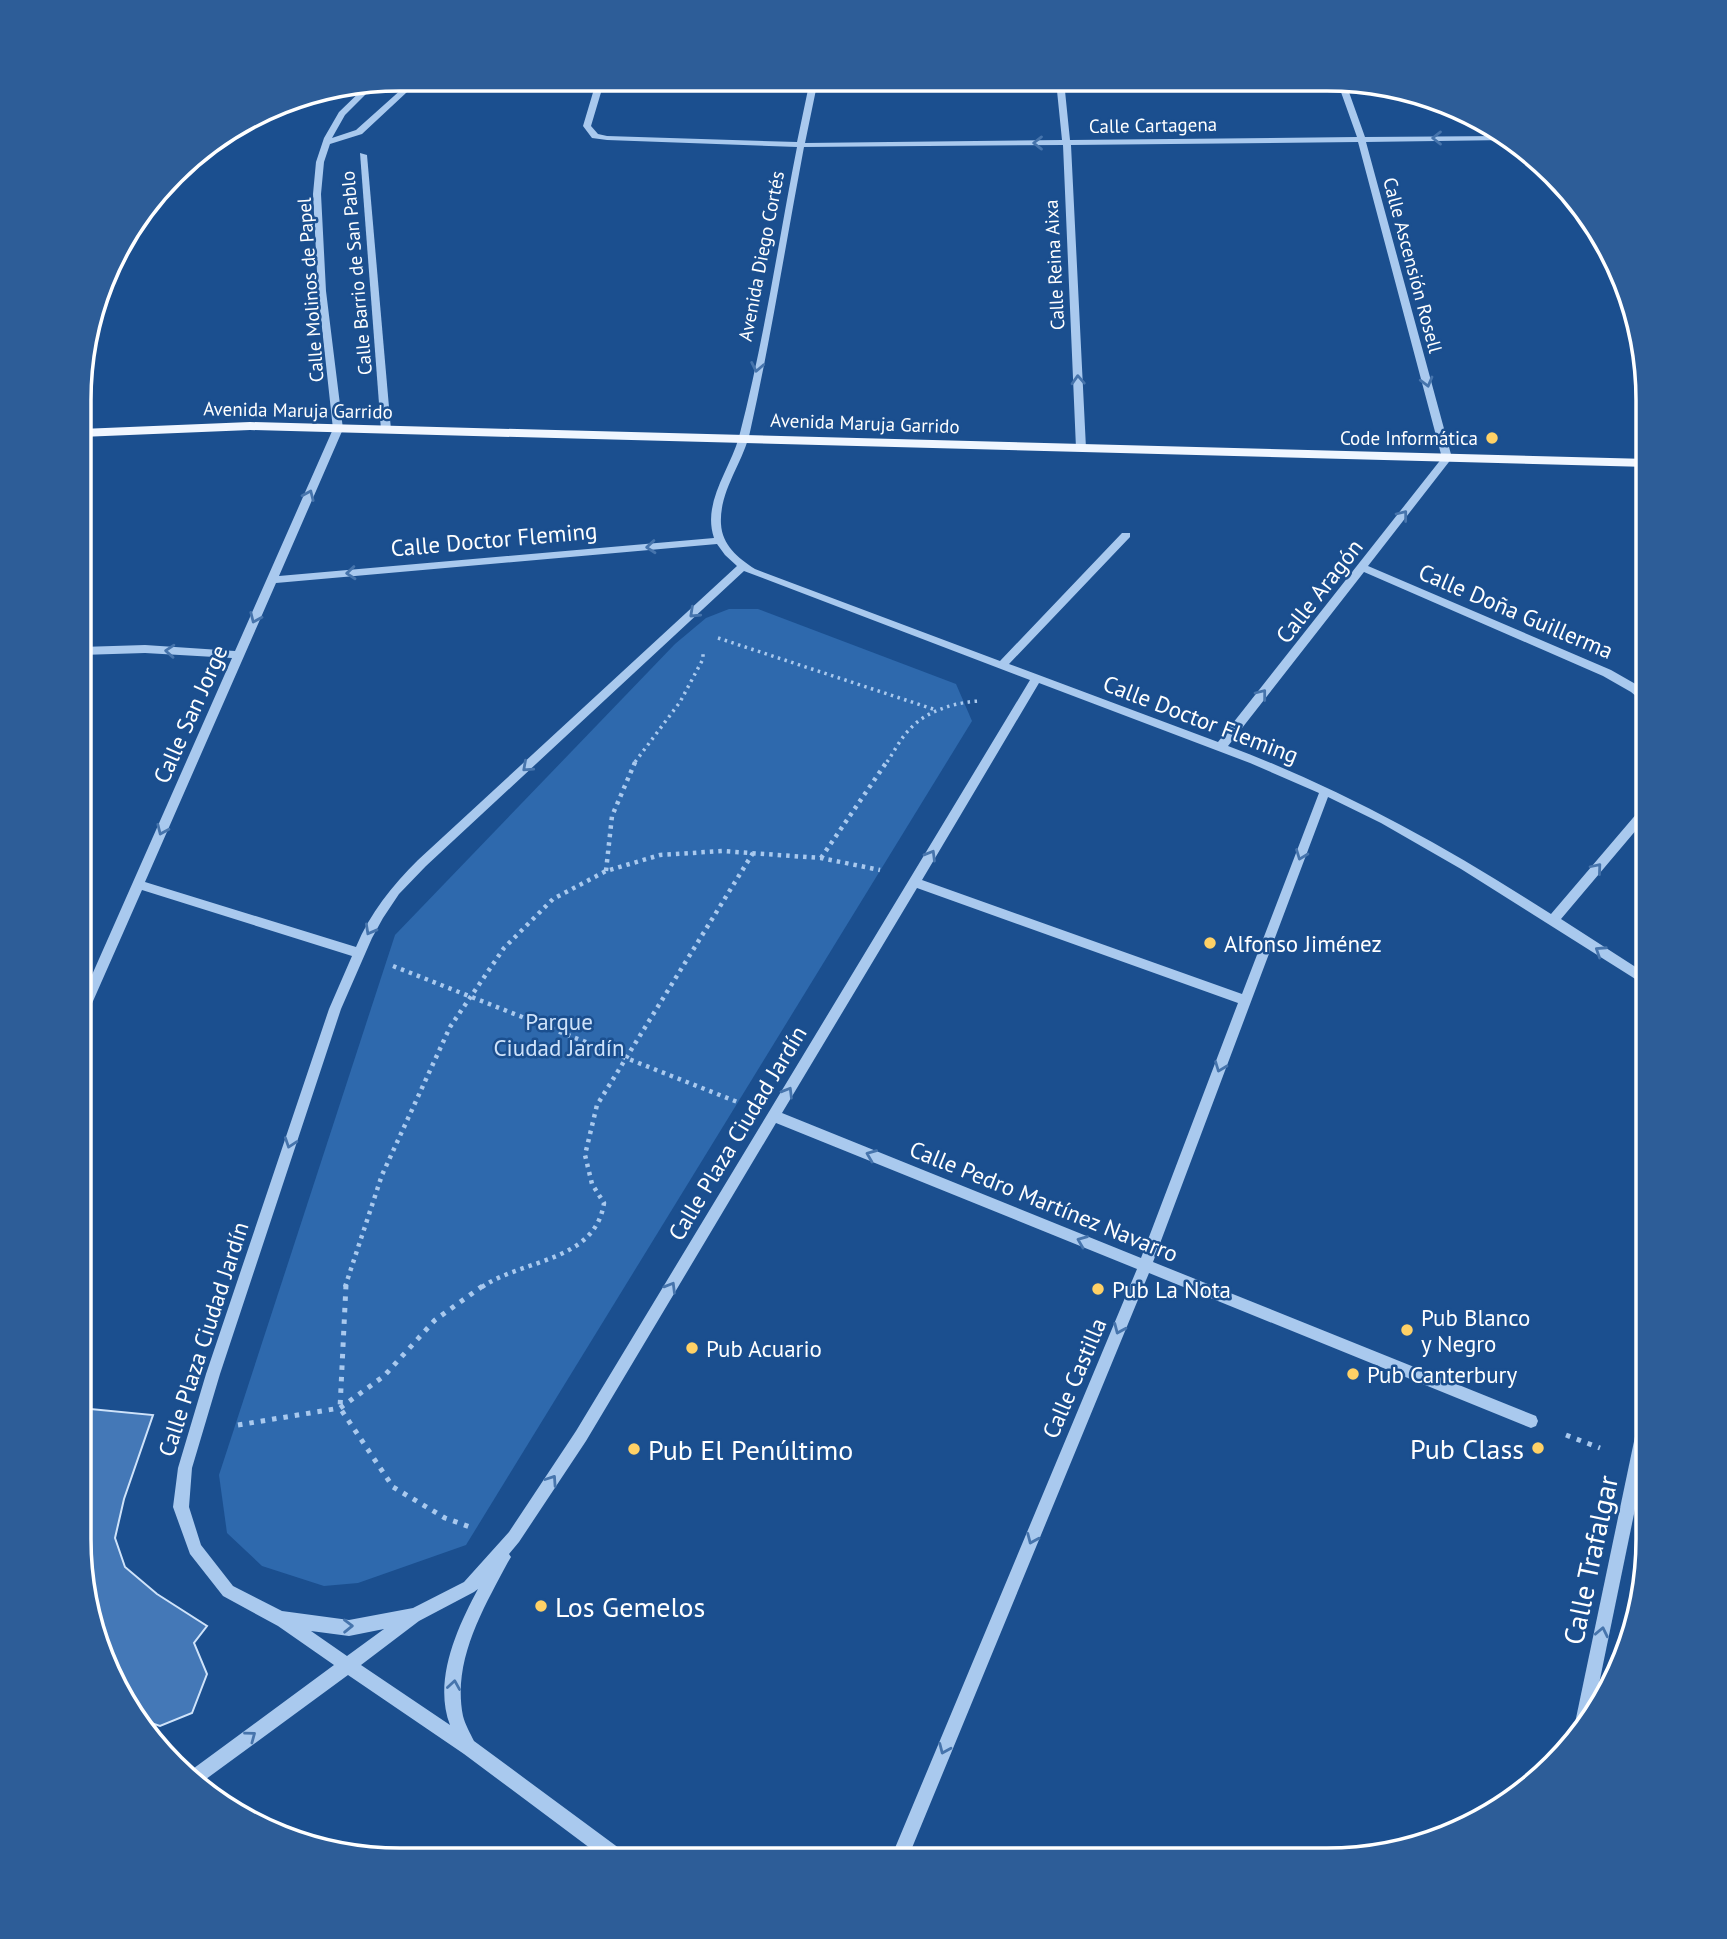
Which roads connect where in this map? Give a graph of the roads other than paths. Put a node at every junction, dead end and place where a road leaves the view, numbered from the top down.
1 (403, 91) edge
2 (597, 91) edge
3 (812, 91) edge
4 (1061, 91) edge
5 (1344, 92) edge
6 (362, 94) edge
7 (1361, 138) junction
8 (1491, 138) edge
9 (327, 142) junction
10 (1066, 143) junction
11 (801, 145) junction
12 (363, 155) dead end
13 (338, 429) junction
14 (386, 430) junction
15 (91, 432) edge
16 (743, 439) junction
17 (1081, 449) junction
18 (1447, 458) junction
19 (1636, 463) edge
20 (1126, 535) dead end
21 (719, 541) junction
22 (744, 566) junction
23 (1362, 567) junction
24 (272, 580) junction
25 (91, 651) edge
26 (239, 655) junction
27 (1002, 665) junction
28 (1037, 678) junction
29 (1636, 690) edge
30 (1220, 748) junction
31 (1325, 791) junction
32 (1636, 822) edge
33 (914, 882) junction
34 (138, 884) junction
35 (1553, 920) junction
36 (359, 953) junction
37 (1636, 974) edge
38 (91, 992) edge
39 (1245, 1001) junction
40 (774, 1116) junction
41 (1145, 1266) junction
42 (1531, 1421) road end
43 (1636, 1467) edge
44 (514, 1537) junction
45 (415, 1615) junction
46 (280, 1619) junction
47 (348, 1665) junction
48 (1586, 1708) edge
49 (470, 1748) junction
50 (200, 1775) edge
51 (605, 1848) edge
52 (903, 1848) edge

1 - 9 street, Calle Barrio de San Pablo
2 - 11 street, Calle Cartagena
3 - 11 street, Avenida Diego Cortés
4 - 10 street, Calle Reina Aixa
5 - 7 street, Calle Ascensión Rosell
6 - 9 street, Calle Molinos de Papel
8 -> 7 street, Calle Cartagena
7 - 10 street, Calle Cartagena
7 -> 18 street, Calle Ascensión Rosell
9 - 13 street, Calle Molinos de Papel
10 -> 11 street, Calle Cartagena
17 -> 10 street, Calle Reina Aixa
11 -> 16 street, Avenida Diego Cortés
12 - 14 street, Calle Barrio de San Pablo
13 - 14 main road, Avenida Maruja Garrido
13 - 15 main road, Avenida Maruja Garrido
24 -> 13 street, Calle San Jorge
14 - 16 main road, Avenida Maruja Garrido
16 - 17 main road, Avenida Maruja Garrido
16 - 21 street
17 - 18 main road, Avenida Maruja Garrido
18 - 19 main road, Avenida Maruja Garrido
23 -> 18 street, Calle Aragón
20 - 27 street
21 - 22 street, Calle Doctor Fleming
21 -> 24 street, Calle Doctor Fleming
22 - 27 street, Calle Doctor Fleming
22 -> 36 street, Calle Plaza Ciudad Jardín
23 - 29 street, Calle Doña Guillerma
30 -> 23 street, Calle Aragón
24 -> 26 street, Calle San Jorge
26 -> 25 street
26 -> 34 street, Calle San Jorge
27 - 28 street, Calle Doctor Fleming
28 - 30 street, Calle Doctor Fleming
33 -> 28 street, Calle Plaza Ciudad Jardín
30 - 31 street, Calle Doctor Fleming
31 - 35 street, Calle Doctor Fleming
31 -> 39 street, Calle Castilla
35 -> 32 street
33 - 39 street
40 -> 33 street, Calle Plaza Ciudad Jardín
34 - 36 street
34 - 38 street, Calle San Jorge
37 -> 35 street, Calle Doctor Fleming
36 -> 46 street, Calle Plaza Ciudad Jardín
39 -> 41 street, Calle Castilla
41 -> 40 street, Calle Pedro Martínez Navarro
44 -> 40 street, Calle Plaza Ciudad Jardín
41 - 42 street, Calle Pedro Martínez Navarro
41 -> 52 street, Calle Castilla
48 -> 43 street, Calle Trafalgar
44 - 45 street, Calle Plaza Ciudad Jardín
49 -> 44 street
46 -> 45 street, Calle Plaza Ciudad Jardín
45 - 47 street
46 - 47 street
47 - 49 street
50 -> 47 street
49 - 51 street

